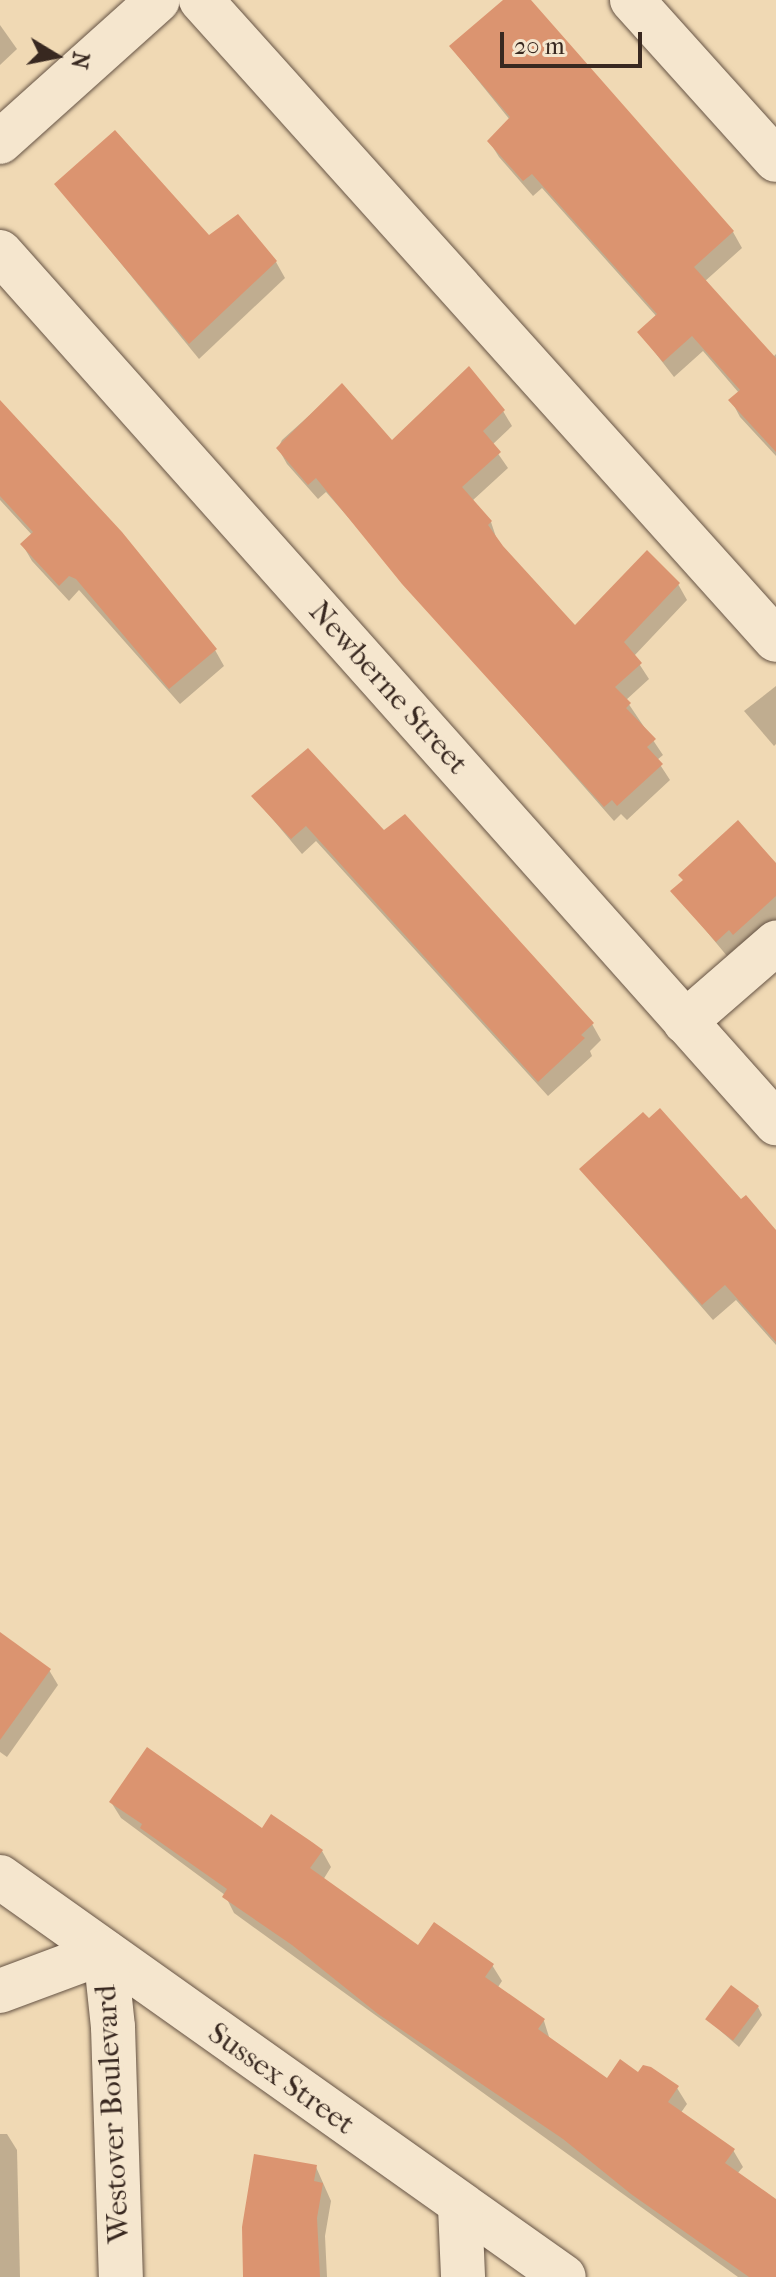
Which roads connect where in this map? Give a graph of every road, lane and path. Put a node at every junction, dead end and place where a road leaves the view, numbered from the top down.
1 (158, 0) edge
2 (201, 0) edge
3 (632, 0) edge
4 (0, 142) edge
5 (776, 160) edge
6 (0, 252) edge
7 (776, 640) edge
8 (776, 943) edge
9 (685, 1022) junction
10 (776, 1123) edge
11 (0, 1877) edge
12 (105, 1952) junction
13 (0, 1991) edge
14 (460, 2207) junction
15 (121, 2277) edge
16 (463, 2277) edge
17 (564, 2277) edge

1 - 4 street
2 - 7 street
3 - 5 street
6 - 9 street, Newberne Street
8 - 9 street
9 - 10 street, Newberne Street
11 - 12 street, Sussex Street
12 - 13 street
12 - 14 street, Sussex Street
12 - 15 street, Westover Boulevard
14 - 16 street
14 - 17 street, Sussex Street

